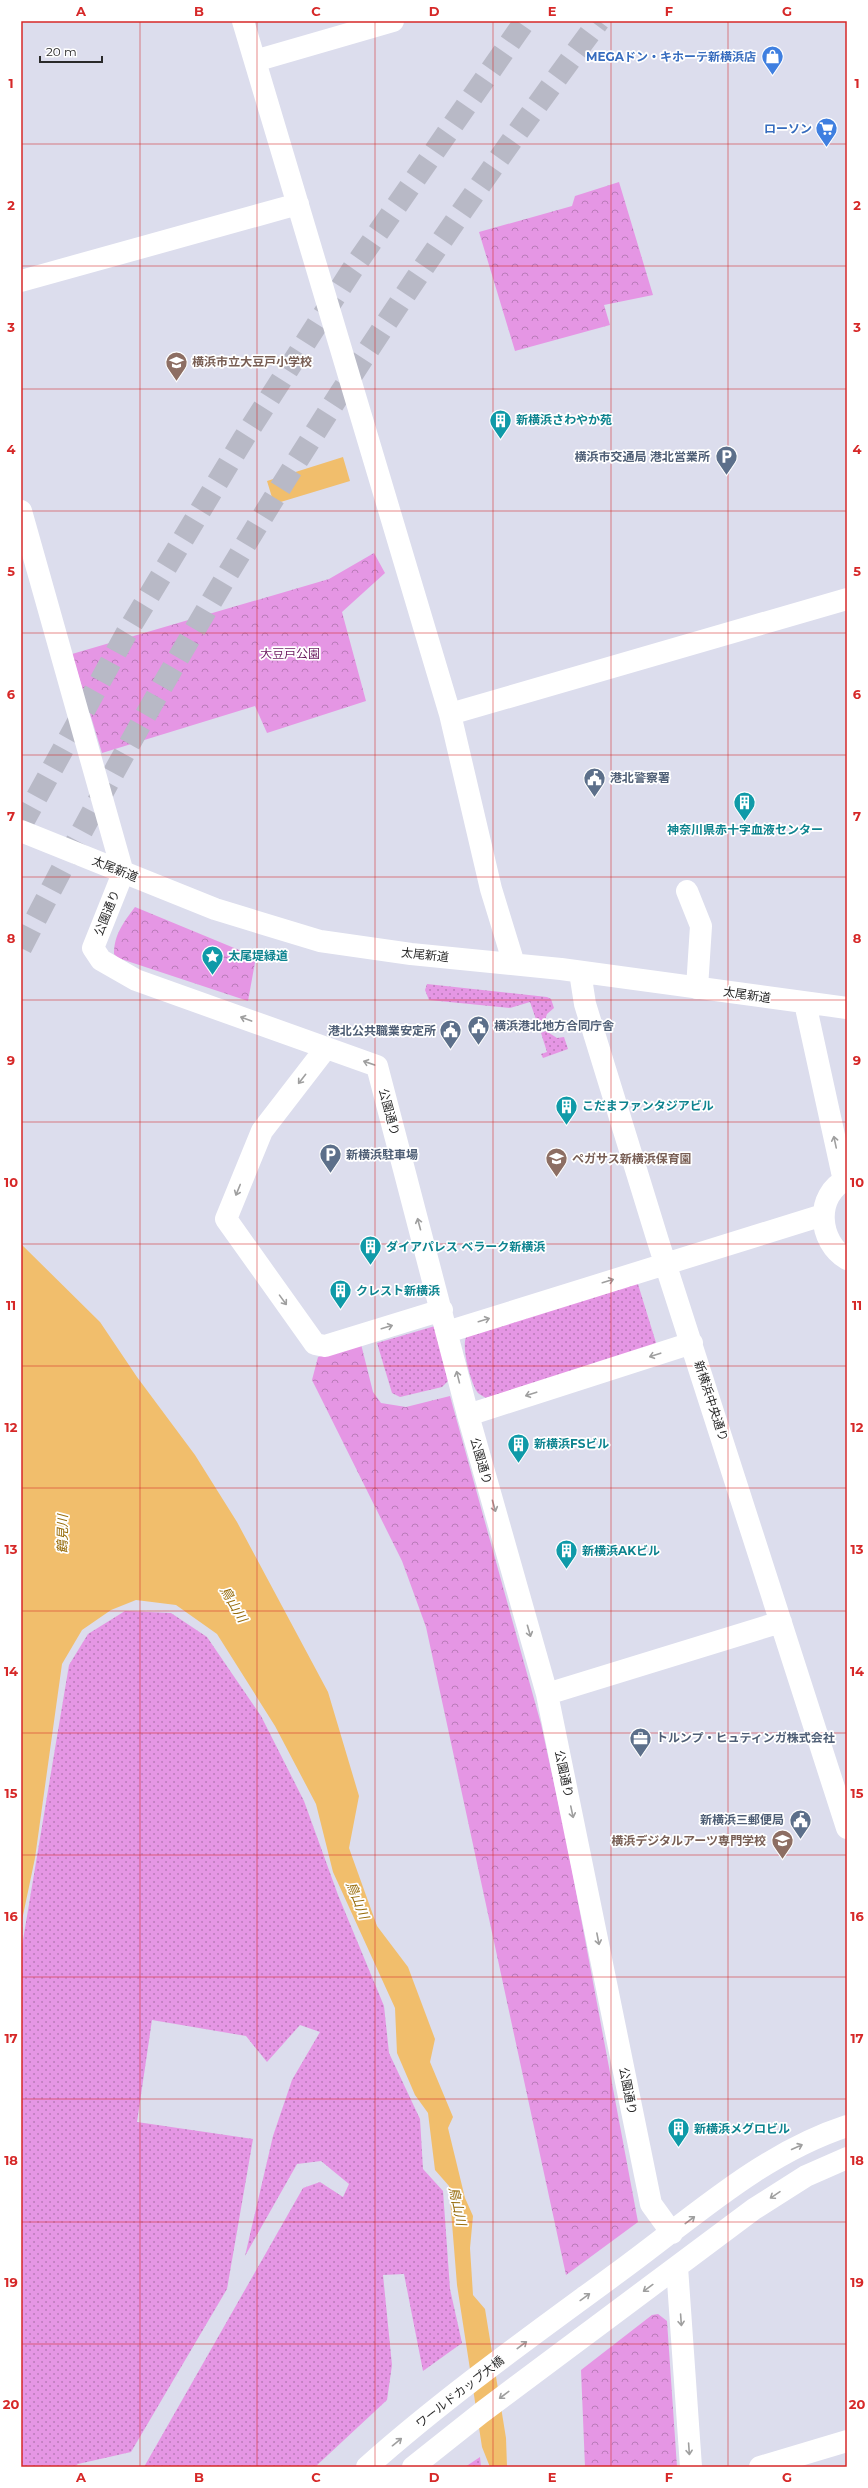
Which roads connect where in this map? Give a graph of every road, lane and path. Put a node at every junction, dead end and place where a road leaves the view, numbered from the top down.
1 (243, 21) edge
2 (385, 22) edge
3 (255, 61) junction
4 (298, 204) junction
5 (21, 281) edge
6 (21, 511) edge
7 (847, 599) edge
8 (450, 714) junction
9 (21, 831) edge
10 (123, 873) junction
11 (687, 892) dead end
12 (514, 964) junction
13 (580, 972) junction
14 (697, 988) junction
15 (805, 1003) junction
16 (847, 1008) edge
17 (326, 1048) junction
18 (845, 1180) edge
19 (823, 1215) junction
20 (847, 1259) edge
21 (666, 1263) junction
22 (442, 1310) junction
23 (447, 1332) junction
24 (692, 1343) junction
25 (468, 1414) junction
26 (781, 1622) junction
27 (547, 1694) junction
28 (847, 1828) edge
29 (847, 2126) edge
30 (847, 2158) edge
31 (672, 2233) junction
32 (677, 2267) junction
33 (847, 2441) edge
34 (367, 2467) edge
35 (413, 2467) edge
36 (691, 2467) edge
37 (760, 2467) edge

1 - 3 street
2 - 3 street
3 - 4 street
4 - 5 street
4 - 8 street
6 - 10 street
7 - 8 street
8 - 12 street
9 - 10 street, 太尾新道
10 - 12 street, 太尾新道
17 -> 10 street, 公園通り
11 - 14 street
12 - 13 street, 太尾新道
13 - 14 street, 太尾新道
13 - 21 street, 新横浜中央通り
14 - 15 street, 太尾新道
15 - 16 street, 太尾新道
18 -> 15 street
22 -> 17 street, 公園通り
17 -> 22 street
18 - 19 street
19 - 20 street
19 - 21 street
23 -> 21 street
21 - 24 street, 新横浜中央通り
22 - 23 street, 公園通り
25 -> 23 street, 公園通り
24 -> 25 street
24 - 26 street, 新横浜中央通り
25 -> 27 street, 公園通り
26 - 27 street
26 - 28 street, 新横浜中央通り
27 -> 31 street, 公園通り
31 -> 29 street, ワールドカップ大橋
30 -> 32 street
34 -> 31 street, ワールドカップ大橋
32 -> 35 street
32 -> 36 street
33 - 37 street

